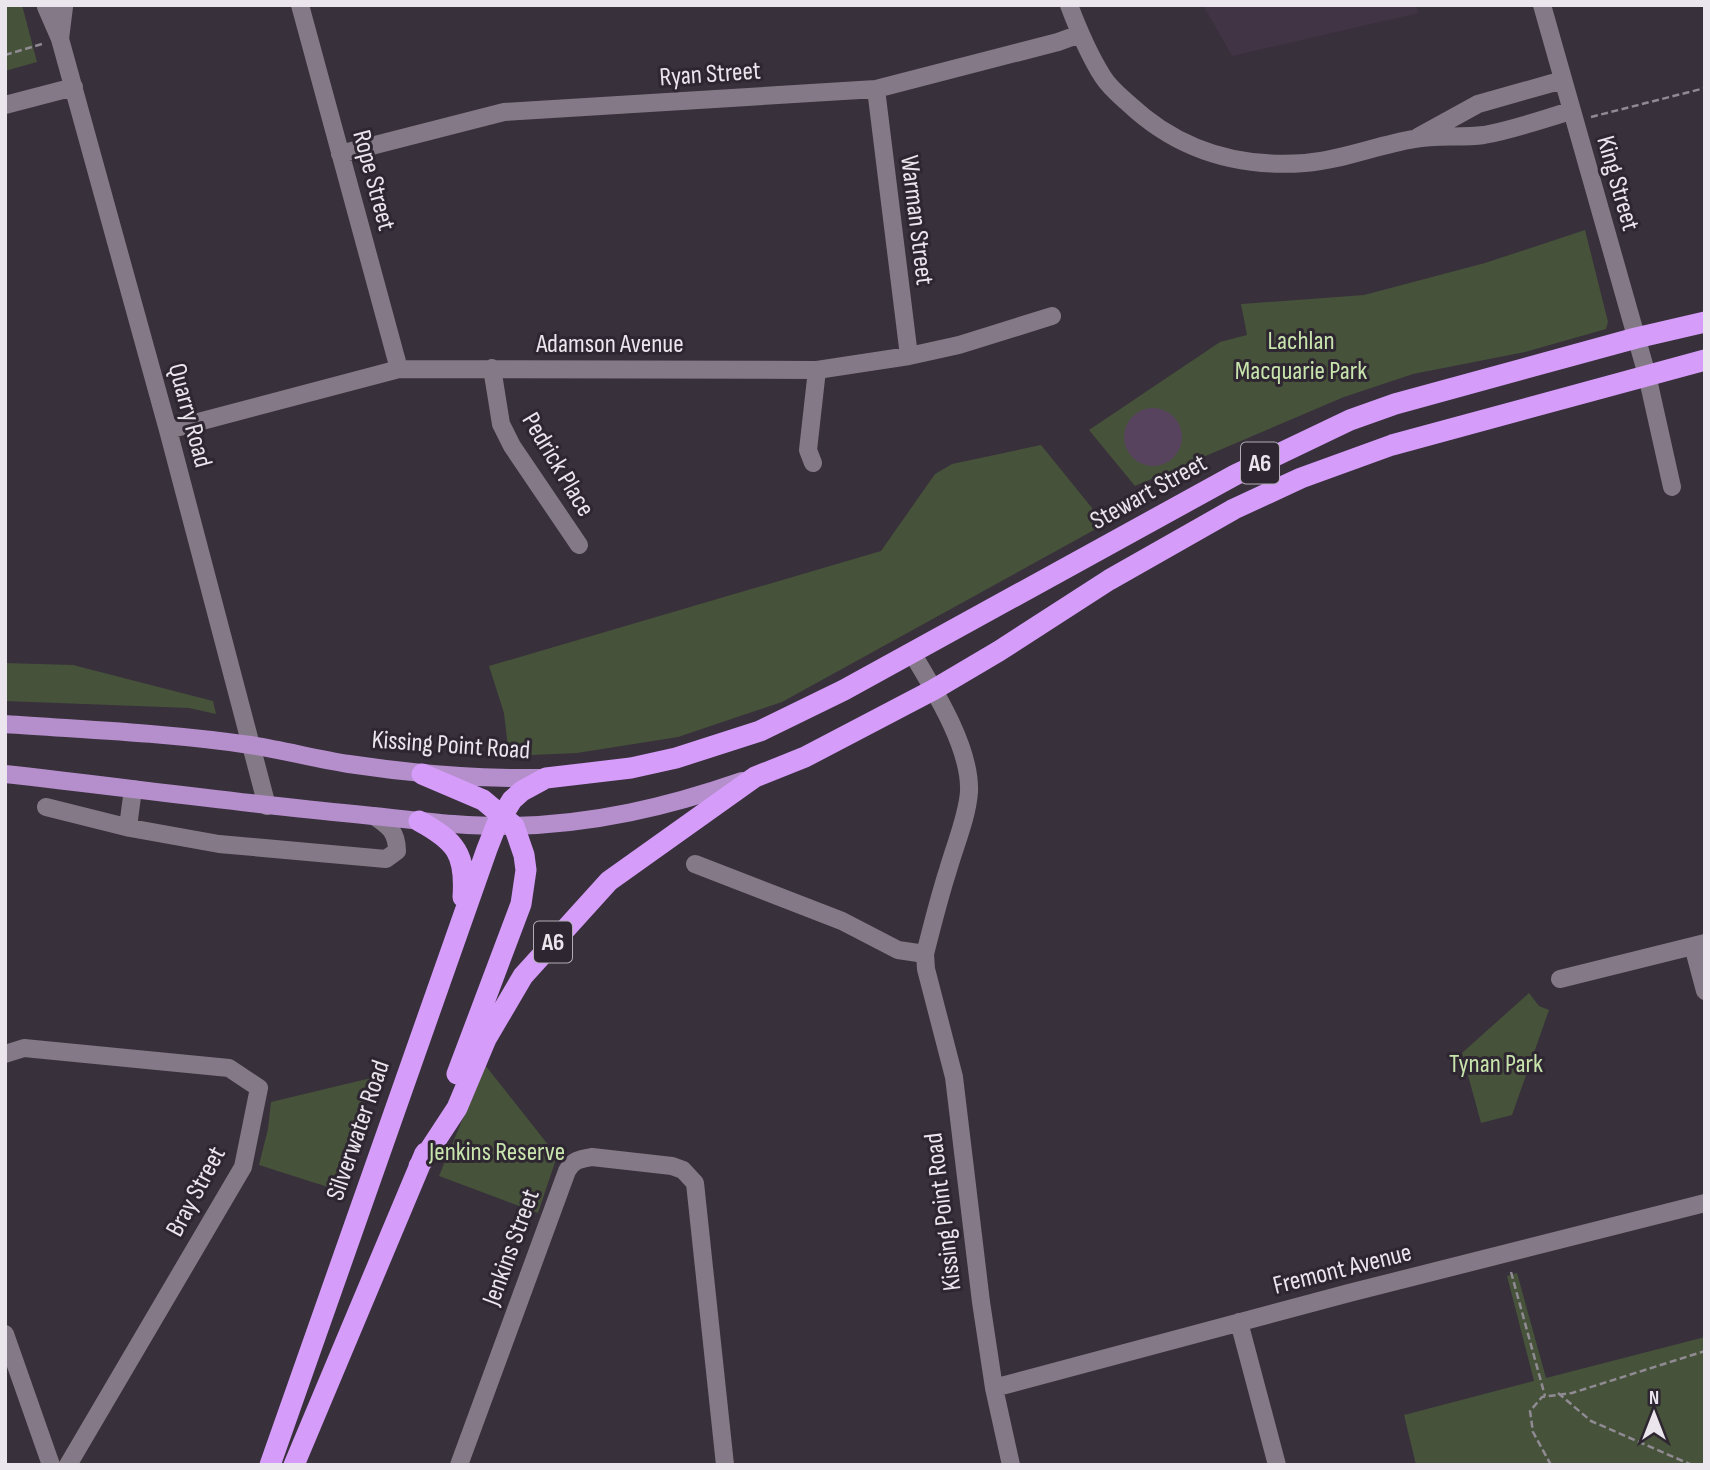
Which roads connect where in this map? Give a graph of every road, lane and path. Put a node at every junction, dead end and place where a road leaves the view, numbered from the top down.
1 (300, 5) edge
2 (1069, 5) edge
3 (1542, 5) edge
4 (55, 6) edge
5 (1080, 34) junction
6 (53, 41) junction
7 (5, 55) edge
8 (1563, 80) junction
9 (74, 87) junction
10 (1705, 88) edge
11 (876, 89) junction
12 (5, 105) edge
13 (1573, 116) junction
14 (1415, 139) junction
15 (340, 154) junction
16 (1052, 316) dead end
17 (1705, 322) edge
18 (1636, 338) junction
19 (909, 356) junction
20 (1705, 360) edge
21 (492, 368) junction
22 (399, 369) junction
23 (817, 370) junction
24 (1647, 375) junction
25 (168, 430) junction
26 (813, 463) dead end
27 (1672, 487) dead end
28 (579, 545) dead end
29 (912, 653) junction
30 (933, 690) junction
31 (5, 724) edge
32 (252, 746) junction
33 (5, 774) edge
34 (422, 774) junction
35 (755, 777) junction
36 (546, 778) junction
37 (133, 789) junction
38 (267, 806) junction
39 (46, 807) dead end
40 (374, 816) junction
41 (419, 821) junction
42 (504, 822) junction
43 (128, 827) junction
44 (695, 864) dead end
45 (462, 920) junction
46 (1699, 944) edge
47 (925, 954) junction
48 (1560, 979) dead end
49 (1705, 991) edge
50 (5, 1054) edge
51 (419, 1166) junction
52 (1705, 1203) edge
53 (1511, 1272) dead end
54 (1239, 1322) junction
55 (5, 1334) edge
56 (1705, 1351) edge
57 (994, 1388) junction
58 (1558, 1394) junction
59 (1545, 1396) junction
60 (51, 1465) edge
61 (68, 1465) edge
62 (270, 1465) edge
63 (294, 1465) edge
64 (459, 1465) edge
65 (725, 1465) edge
66 (1012, 1465) edge
67 (1277, 1465) edge
68 (1551, 1465) edge
69 (1692, 1465) edge

1 - 15 street, Rope Street
2 - 5 street
3 - 8 street, King Street
4 - 6 street, Quarry Road
5 - 11 street, Ryan Street
5 - 14 street
6 - 7 path
6 - 9 street, Quarry Road
8 - 13 street, King Street
8 - 14 street
9 - 12 street
9 - 25 street, Quarry Road
10 - 13 path
11 - 15 street, Ryan Street
11 - 19 street, Warman Street
13 - 14 street
13 - 18 street, King Street
15 - 22 street, Rope Street
16 - 19 street, Adamson Avenue
17 - 18 highway, Stewart Street / A6
18 - 24 street, King Street
18 - 29 highway, Stewart Street / A6
19 - 23 street, Adamson Avenue
20 - 24 highway, A6
21 - 22 street, Adamson Avenue
21 - 23 street, Adamson Avenue
21 - 28 street, Pedrick Place
22 - 25 street, Adamson Avenue
23 - 26 street
24 - 27 street, King Street
24 - 30 highway, A6
25 - 32 street, Quarry Road
29 - 30 street, Kissing Point Road
29 - 36 highway, Kissing Point Road / A6
30 - 35 highway, A6
30 - 47 street, Kissing Point Road
31 - 32 main road, Kissing Point Road
32 - 34 main road, Kissing Point Road
32 - 38 street, Quarry Road
33 - 37 main road
34 - 36 main road, Kissing Point Road
34 - 42 highway
35 - 42 main road
35 - 51 highway, A6
36 - 42 highway, Silverwater Road / A6
37 - 38 main road
37 - 43 street
38 - 40 main road
39 - 43 street
40 - 41 main road
40 - 43 street
41 - 42 main road
41 - 45 highway
42 - 45 highway, Silverwater Road / A6
42 - 51 highway, A6
44 - 47 street
45 - 62 highway, Silverwater Road / A6
46 - 48 street
46 - 49 street
47 - 57 street, Kissing Point Road
50 - 61 street, Bray Street
51 - 63 highway, A6
52 - 54 street, Fremont Avenue
53 - 59 path
54 - 57 street, Fremont Avenue
54 - 67 street
55 - 60 street
56 - 58 path
57 - 66 street, Kissing Point Road
58 - 59 path
58 - 69 path
59 - 68 path
64 - 65 street, Jenkins Street

